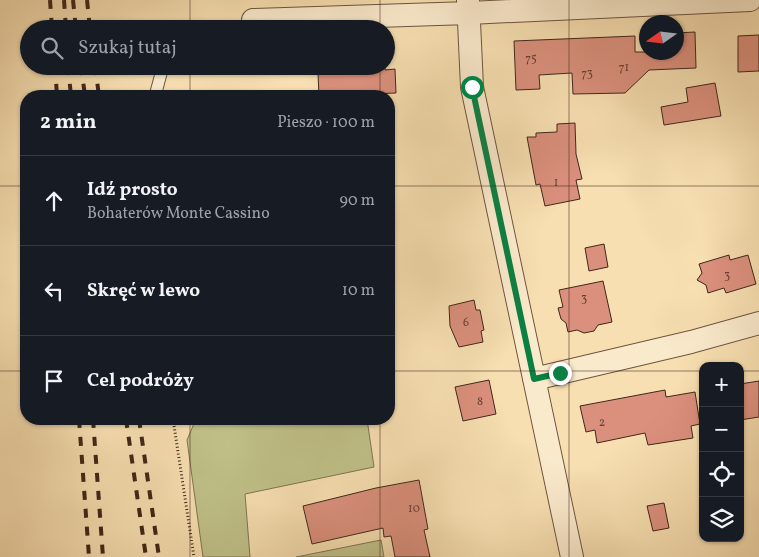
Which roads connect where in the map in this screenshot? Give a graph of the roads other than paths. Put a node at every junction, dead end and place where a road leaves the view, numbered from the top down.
1 (750, 0) edge
2 (688, 1) edge
3 (468, 7) edge
4 (279, 20) edge
5 (161, 75) edge
6 (157, 90) edge
7 (759, 323) edge
8 (534, 379) junction
9 (572, 557) edge

1 - 2 street
2 - 3 street
3 - 4 street
3 - 8 street
5 - 6 lane
7 - 8 street
8 - 9 street

